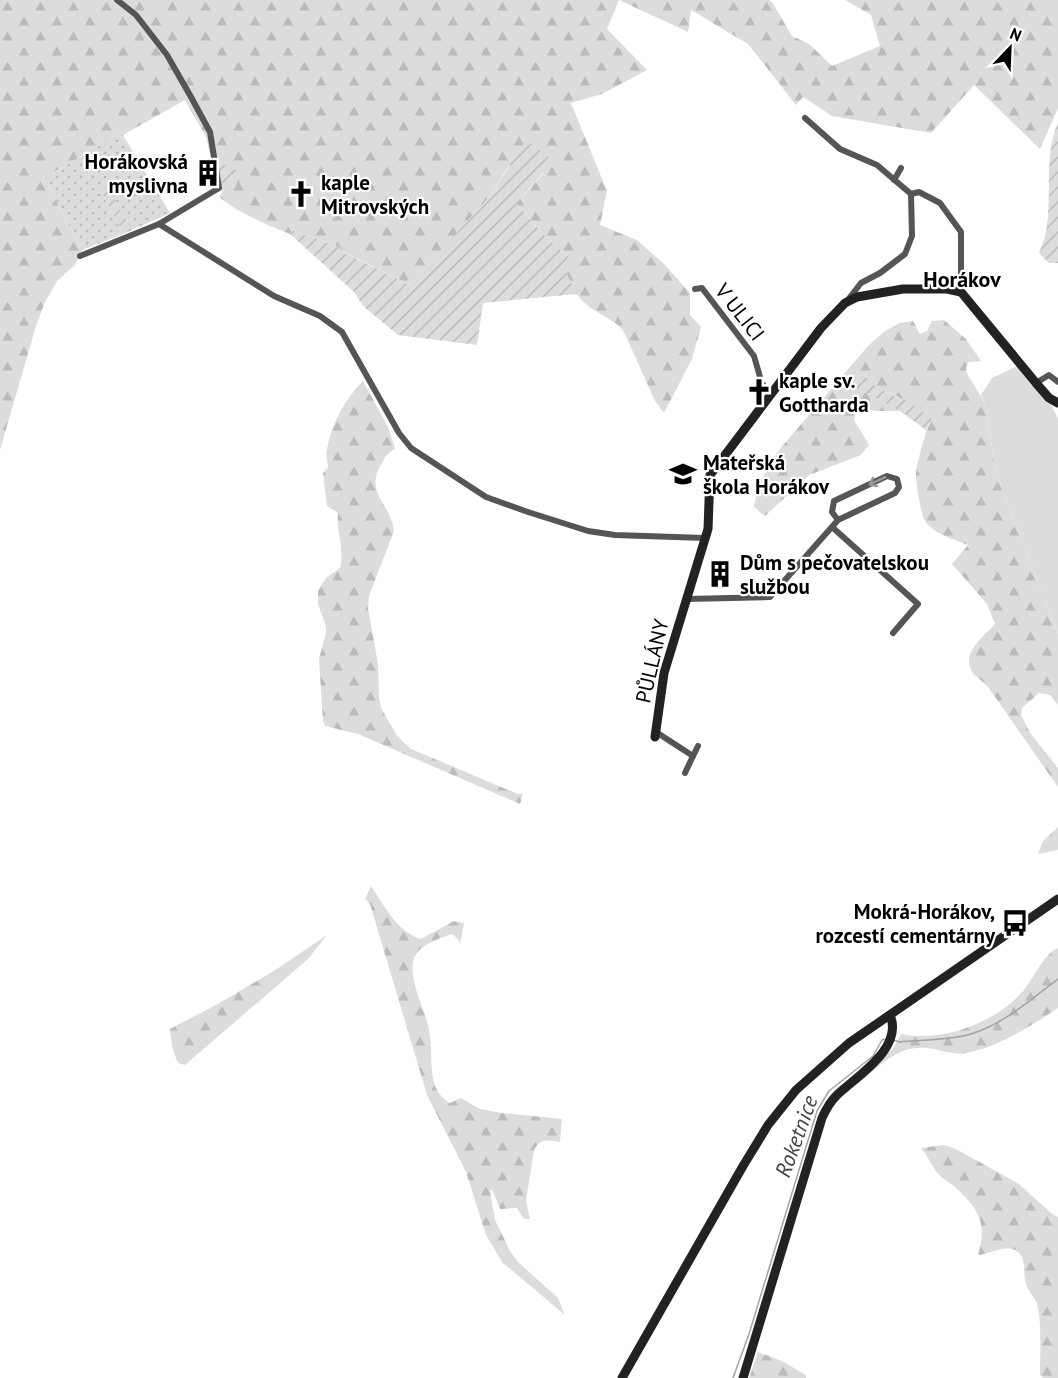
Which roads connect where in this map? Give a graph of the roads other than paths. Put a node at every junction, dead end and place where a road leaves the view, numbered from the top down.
1 (117, 0) edge
2 (805, 118) dead end
3 (902, 168) dead end
4 (894, 180) junction
5 (911, 194) junction
6 (159, 224) junction
7 (80, 256) dead end
8 (695, 289) dead end
9 (961, 292) junction
10 (845, 303) junction
11 (1058, 382) edge
12 (1036, 383) junction
13 (771, 392) junction
14 (1058, 403) edge
15 (838, 520) junction
16 (832, 527) junction
17 (705, 538) junction
18 (687, 599) junction
19 (893, 633) dead end
20 (656, 735) joint
21 (698, 746) dead end
22 (693, 756) junction
23 (685, 773) dead end
24 (1058, 899) edge
25 (890, 1015) junction
26 (622, 1378) edge
27 (743, 1378) edge

1 - 6 street
2 - 4 street
3 - 4 street
4 - 5 street
5 - 9 street
5 - 10 street
6 - 7 street
6 - 17 street
8 - 13 street, V ULICI
9 - 10 street, PŮLLÁNY
9 - 12 street
10 - 13 street, PŮLLÁNY
11 - 12 street
12 - 14 street
13 - 17 street, PŮLLÁNY
15 -> 15 street, PŮLLÁNY
15 - 16 street, PŮLLÁNY
16 - 18 street, PŮLLÁNY
16 - 19 street
17 - 18 street, PŮLLÁNY
18 - 20 street, PŮLLÁNY
20 - 22 street, PŮLLÁNY
21 - 22 street
22 - 23 street
24 - 25 street
25 - 26 street
25 - 27 street

